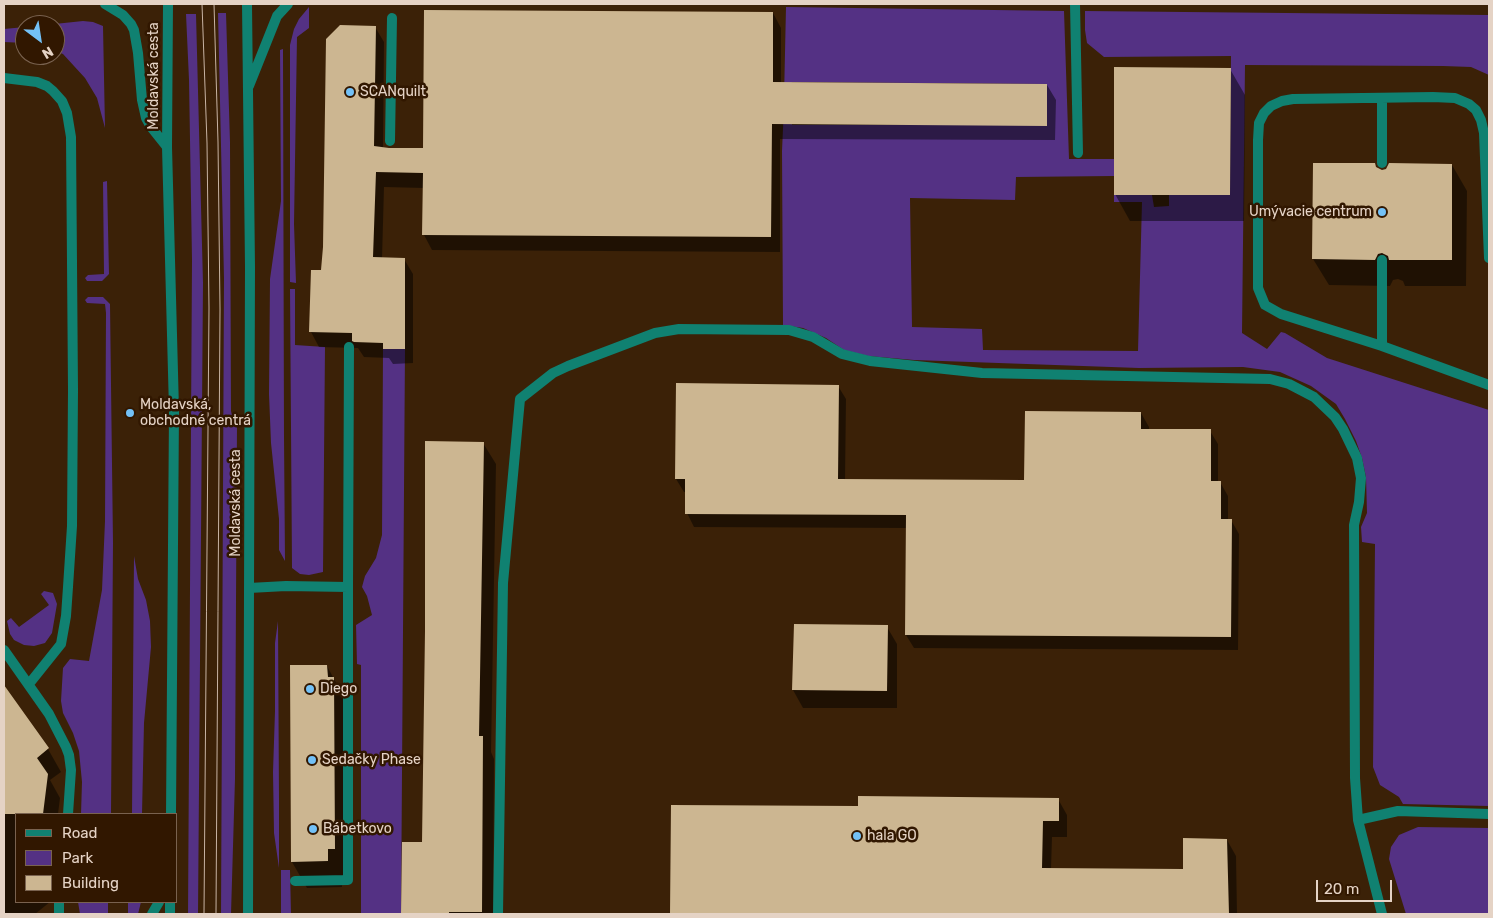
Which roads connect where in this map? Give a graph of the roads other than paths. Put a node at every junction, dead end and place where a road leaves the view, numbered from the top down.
1 (104, 4) edge
2 (168, 4) edge
3 (246, 4) edge
4 (288, 4) edge
5 (1075, 4) edge
6 (392, 18) dead end
7 (4, 78) edge
8 (247, 92) junction
9 (1382, 98) junction
10 (390, 141) dead end
11 (167, 148) junction
12 (1078, 153) dead end
13 (1382, 163) dead end
14 (1489, 258) edge
15 (1382, 260) dead end
16 (1382, 346) junction
17 (349, 347) dead end
18 (1489, 385) edge
19 (348, 587) junction
20 (249, 588) junction
21 (4, 650) edge
22 (29, 684) junction
23 (68, 813) edge
24 (171, 813) edge
25 (1489, 814) edge
26 (1358, 820) junction
27 (296, 881) dead end
28 (158, 903) edge
29 (152, 914) edge
30 (248, 914) edge
31 (498, 914) edge
32 (1382, 914) edge

1 - 11 street, Moldavská cesta
2 - 11 street, Moldavská cesta
3 - 8 street, Moldavská cesta
4 - 8 street, Moldavská cesta
5 - 12 street
6 - 10 street
7 - 22 street
8 - 20 street, Moldavská cesta
9 - 13 street
9 - 14 street
9 - 16 street
11 - 24 street, Moldavská cesta
15 - 16 street
16 - 18 street
17 - 19 street
19 - 20 street
19 - 27 street
20 - 30 street, Moldavská cesta
21 - 22 street
22 - 23 street
25 - 26 street
26 - 31 street
26 - 32 street
28 - 29 street

